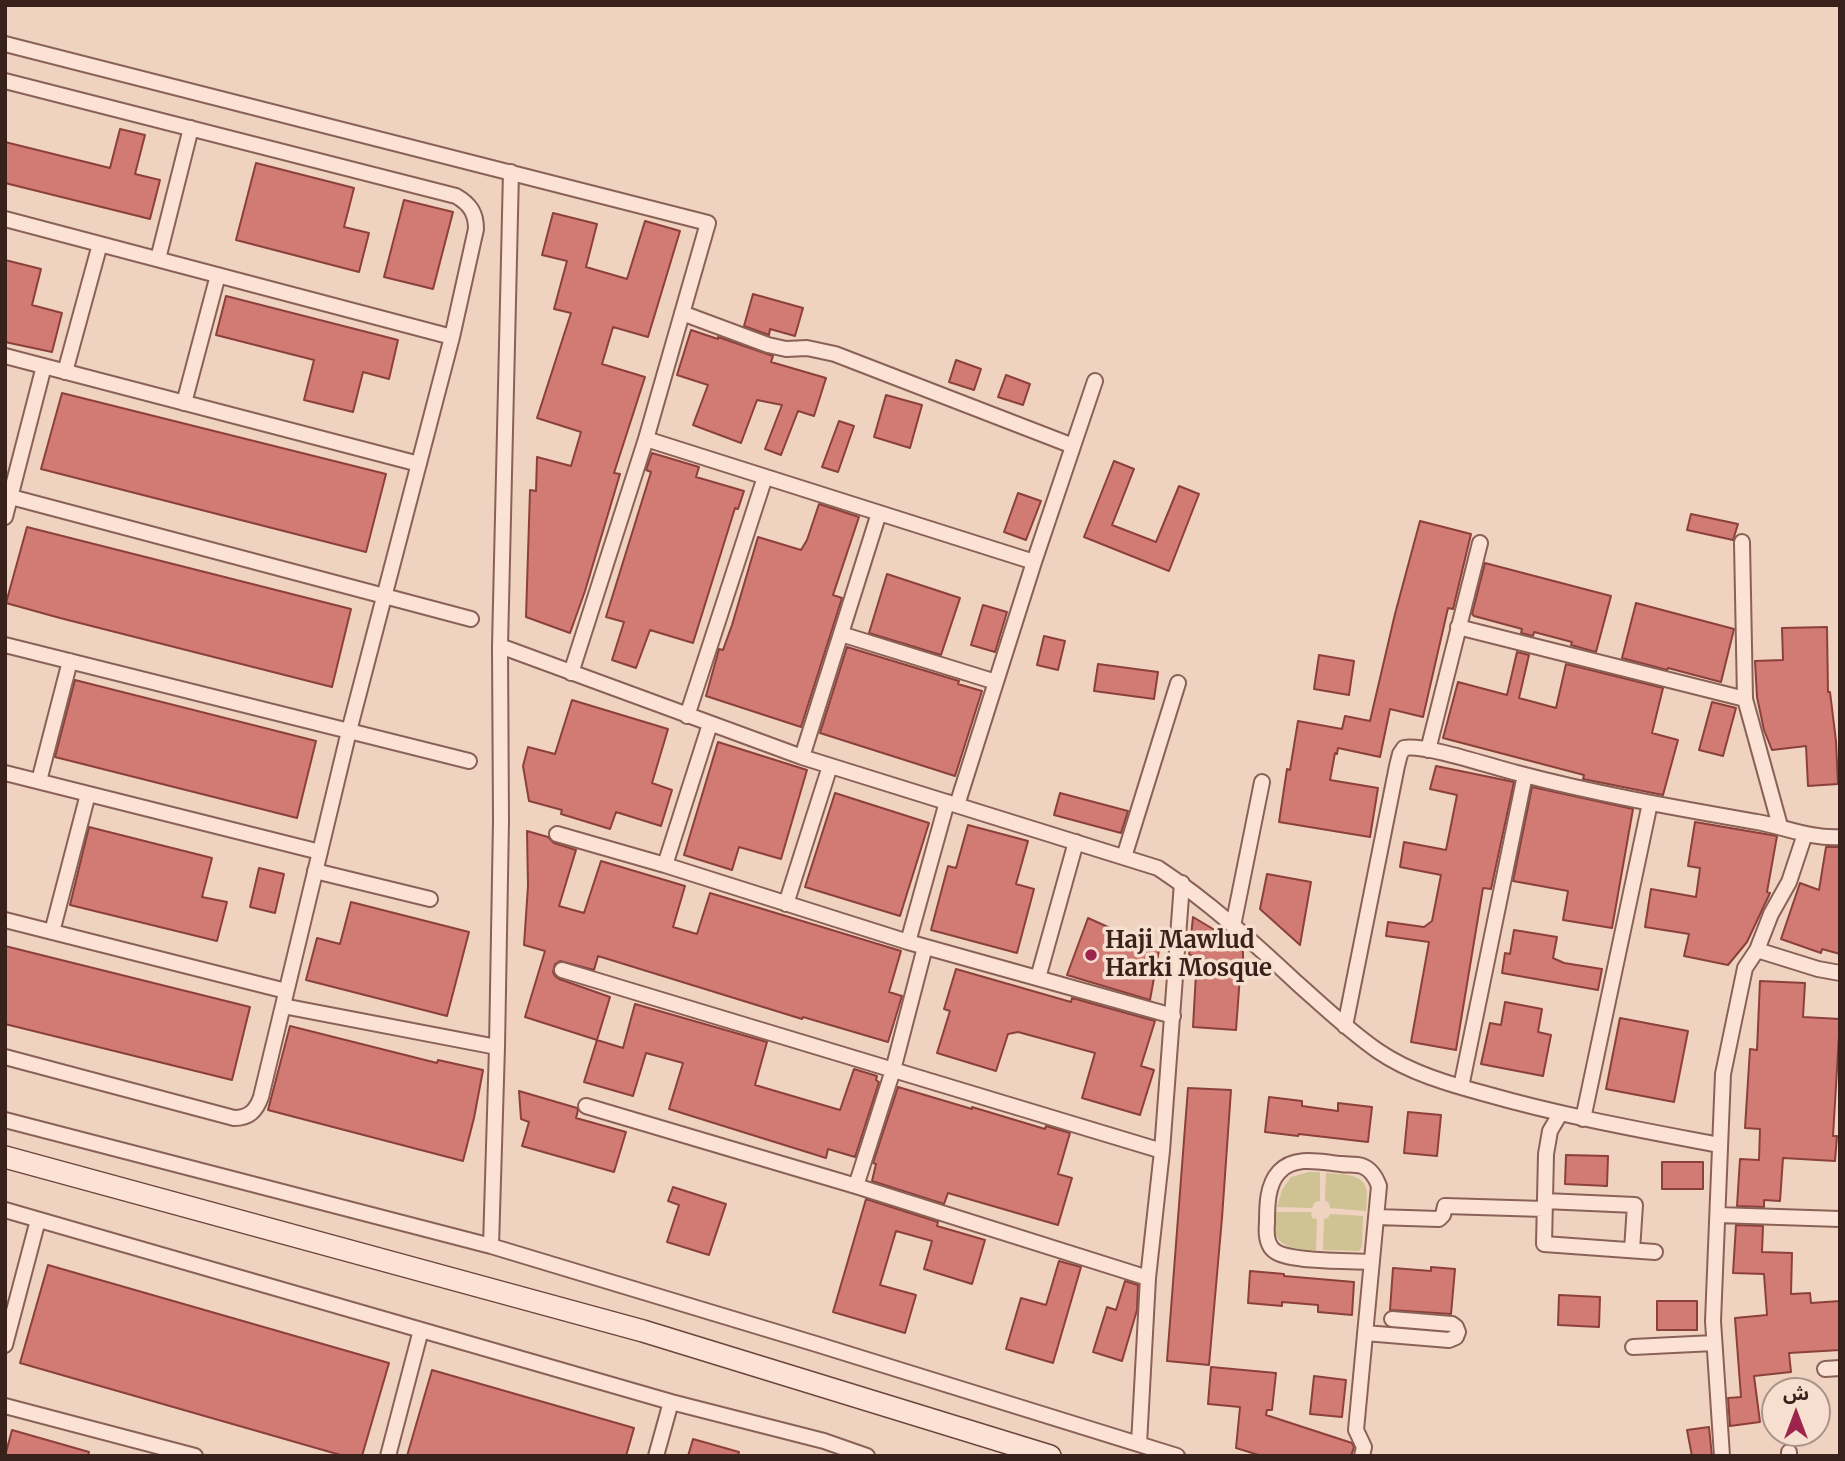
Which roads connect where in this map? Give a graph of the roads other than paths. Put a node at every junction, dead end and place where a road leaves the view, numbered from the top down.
1 (5, 44) edge
2 (5, 81) edge
3 (191, 128) junction
4 (511, 172) junction
5 (5, 219) edge
6 (100, 244) junction
7 (158, 259) junction
8 (218, 275) junction
9 (682, 313) junction
10 (452, 337) junction
11 (5, 356) edge
12 (44, 366) junction
13 (65, 372) junction
14 (1095, 381) dead end
15 (184, 403) junction
16 (646, 439) junction
17 (1073, 446) junction
18 (419, 464) junction
19 (765, 477) junction
20 (11, 496) junction
21 (879, 513) junction
22 (5, 517) edge
23 (1742, 542) dead end
24 (1480, 543) dead end
25 (1034, 562) junction
26 (385, 595) junction
27 (471, 619) dead end
28 (1458, 627) junction
29 (841, 634) junction
30 (5, 645) edge
31 (500, 646) junction
32 (70, 661) junction
33 (571, 673) junction
34 (996, 682) junction
35 (1178, 683) dead end
36 (1745, 699) junction
37 (687, 716) junction
38 (710, 724) junction
39 (349, 731) junction
40 (1428, 750) junction
41 (802, 757) junction
42 (469, 761) dead end
43 (830, 766) junction
44 (5, 773) edge
45 (1525, 775) junction
46 (39, 781) junction
47 (1262, 782) dead end
48 (88, 794) junction
49 (1650, 803) junction
50 (952, 804) junction
51 (1780, 826) junction
52 (557, 834) dead end
53 (1805, 834) junction
54 (1840, 837) edge
55 (1076, 842) junction
56 (320, 852) junction
57 (1124, 857) junction
58 (665, 865) junction
59 (315, 871) junction
60 (1182, 883) junction
61 (430, 899) dead end
62 (786, 904) junction
63 (5, 920) edge
64 (1233, 926) junction
65 (52, 932) junction
66 (908, 942) junction
67 (925, 947) junction
68 (1757, 950) junction
69 (562, 970) dead end
70 (1840, 972) edge
71 (1038, 978) junction
72 (286, 991) junction
73 (283, 1006) junction
74 (1173, 1016) junction
75 (1345, 1027) junction
76 (497, 1047) junction
77 (5, 1058) edge
78 (893, 1070) junction
79 (1461, 1087) junction
80 (586, 1106) dead end
81 (1560, 1114) junction
82 (1583, 1119) junction
83 (5, 1120) edge
84 (1719, 1145) junction
85 (1162, 1150) junction
86 (5, 1157) edge
87 (856, 1186) junction
88 (1544, 1205) junction
89 (5, 1210) edge
90 (1718, 1215) junction
91 (1376, 1217) junction
92 (1840, 1219) edge
93 (38, 1220) junction
94 (491, 1246) junction
95 (1632, 1251) junction
96 (1655, 1252) dead end
97 (1372, 1262) junction
98 (1148, 1279) junction
99 (1392, 1319) dead end
100 (421, 1330) junction
101 (1365, 1333) junction
102 (1714, 1343) junction
103 (5, 1345) edge
104 (1633, 1347) dead end
105 (671, 1402) junction
106 (5, 1406) edge
107 (1139, 1444) junction
108 (195, 1456) edge
109 (388, 1456) edge
110 (656, 1456) edge
111 (867, 1456) edge
112 (1050, 1456) edge
113 (1177, 1456) edge
114 (1362, 1456) edge
115 (1722, 1456) edge

1 - 4 street
2 - 3 street
3 - 7 street
3 - 10 street
4 - 9 street
4 - 31 street
5 - 6 street
6 - 7 street
6 - 13 street
7 - 8 street
8 - 10 street
8 - 15 street
9 - 16 street
9 - 17 street
10 - 18 street
11 - 12 street
12 - 13 street
12 - 20 street
13 - 15 street
14 - 17 street
15 - 18 street
16 - 19 street
16 - 33 street
17 - 25 street
18 - 26 street
19 - 21 street
19 - 37 street
20 - 22 street
20 - 26 street
21 - 25 street
21 - 29 street
23 - 36 street
24 - 28 street
25 - 34 street
26 - 27 street
26 - 39 street
28 - 36 street
28 - 40 street
29 - 34 street
29 - 41 street
30 - 32 street
31 - 33 street
31 - 76 street
32 - 39 street
32 - 46 street
33 - 37 street
34 - 50 street
35 - 57 street
36 - 51 street
37 - 38 street
38 - 41 street
38 - 58 street
39 - 42 street
39 - 56 street
40 - 45 street
40 - 75 street
41 - 43 street
43 - 50 street
43 - 62 street
44 - 46 street
45 - 49 street
45 - 79 street
46 - 48 street
47 - 64 street
48 - 56 street
48 - 65 street
49 - 51 street
49 - 82 street
50 - 55 street
50 - 66 street
51 - 53 street
52 - 58 street
53 - 54 street
53 - 68 street
55 - 57 street
55 - 71 street
56 - 59 street
57 - 60 street
58 - 62 street
59 - 61 street
59 - 72 street
60 - 64 street
60 - 74 street
62 - 66 street
63 - 65 street
64 - 75 street
65 - 72 street
66 - 67 street
67 - 71 street
67 - 78 street
68 - 70 street
68 - 84 street
69 - 78 street
71 - 74 street
72 - 73 street
73 - 76 street
73 - 77 street
74 - 85 street
75 - 79 street
76 - 94 street
78 - 85 street
78 - 87 street
79 - 81 street
80 - 87 street
81 - 82 street
81 - 88 street
82 - 84 street
83 - 94 street
84 - 90 street
85 - 98 street
86 - 112 street
87 - 98 street
88 - 91 street
88 - 95 street
88 - 95 street
89 - 93 street
90 - 92 street
90 - 102 street
91 - 97 street
91 - 97 street
93 - 100 street
93 - 103 street
94 - 107 street
95 - 96 street
97 - 101 street
98 - 107 street
99 - 101 street
100 - 105 street
100 - 109 street
101 - 114 street
102 - 104 street
102 - 115 street
105 - 110 street
105 - 111 street
106 - 108 street
107 - 113 street

